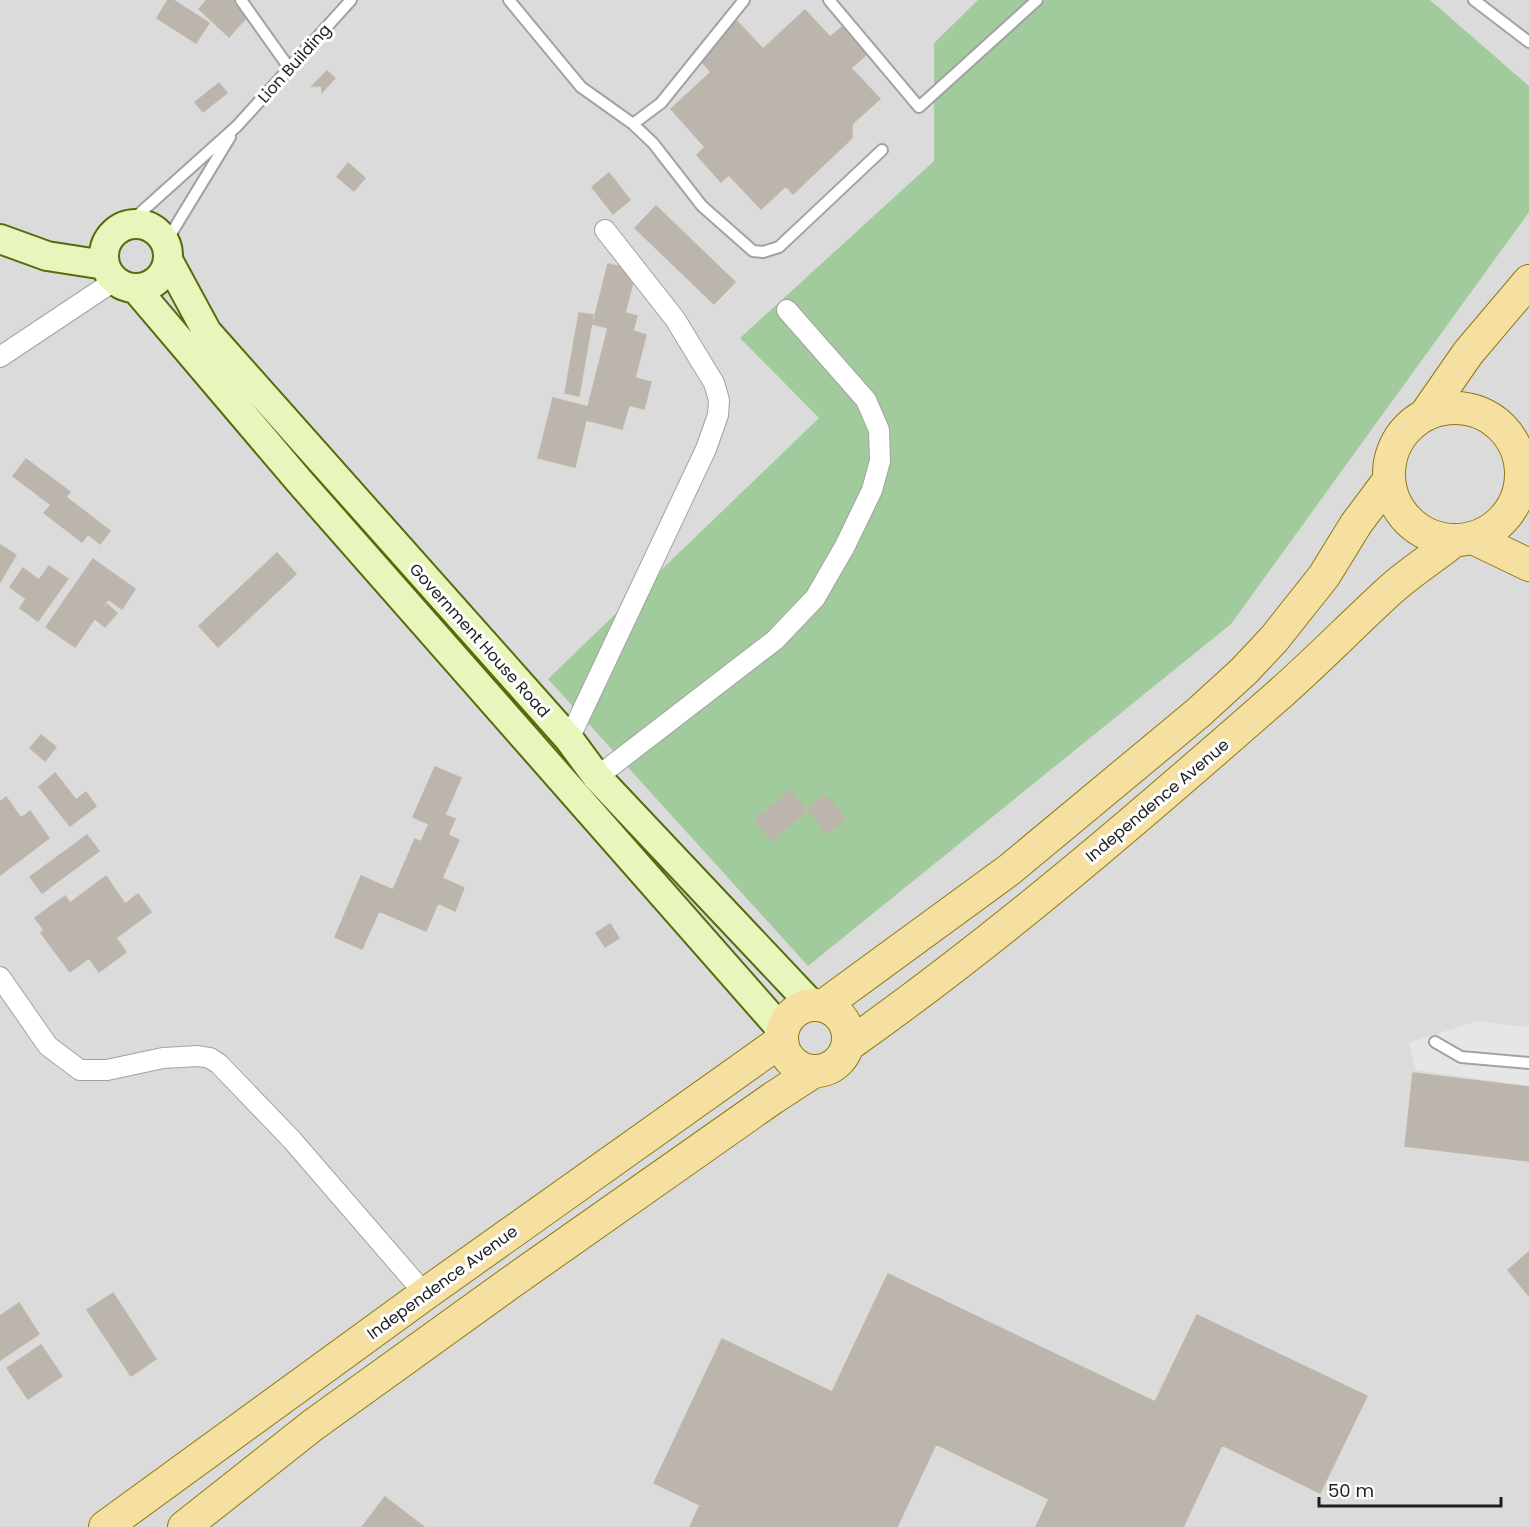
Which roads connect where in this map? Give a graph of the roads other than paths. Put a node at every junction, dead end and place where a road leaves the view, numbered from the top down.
1 (241, 0) edge
2 (351, 0) edge
3 (509, 0) edge
4 (744, 0) edge
5 (830, 0) edge
6 (1037, 0) edge
7 (1474, 0) edge
8 (1529, 42) edge
9 (290, 69) junction
10 (633, 124) junction
11 (237, 126) junction
12 (882, 150) dead end
13 (129, 224) junction
14 (605, 230) dead end
15 (0, 239) edge
16 (167, 251) junction
17 (118, 278) junction
18 (1529, 281) edge
19 (787, 310) dead end
20 (0, 357) edge
21 (1425, 415) junction
22 (323, 464) junction
23 (1389, 480) junction
24 (300, 482) junction
25 (1524, 489) edge
26 (1464, 539) junction
27 (1529, 565) edge
28 (569, 739) junction
29 (597, 777) junction
30 (0, 977) edge
31 (817, 1005) junction
32 (782, 1036) junction
33 (1435, 1042) dead end
34 (847, 1046) junction
35 (1529, 1063) edge
36 (813, 1072) junction
37 (425, 1294) junction
38 (105, 1527) edge
39 (184, 1527) edge

1 - 9 lane
2 - 9 lane, Lion Building
3 - 10 lane
4 - 10 lane
5 - 6 lane
7 - 8 lane
9 - 11 lane, Lion Building
10 - 12 lane
11 - 13 lane, Lion Building
11 - 16 lane, Lion Building
13 - 16 street
13 - 17 street
14 - 28 street
15 - 17 street
16 - 17 street
16 - 22 street, Government House Road
17 - 20 street
17 - 24 street, Government House Road
18 - 21 main road
19 - 29 street
21 - 23 main road
21 - 25 main road
22 - 24 street
22 - 28 street, Government House Road
23 - 26 main road
23 - 31 main road
24 - 32 street, Government House Road
25 - 26 main road
26 - 27 main road
26 - 34 main road, Independence Avenue
28 - 29 street, Government House Road
29 - 31 street, Government House Road
30 - 37 street
31 - 32 main road
31 - 34 main road
32 - 36 main road
32 - 37 main road, Independence Avenue
33 - 35 lane
34 - 36 main road
36 - 39 main road
37 - 38 main road, Independence Avenue

